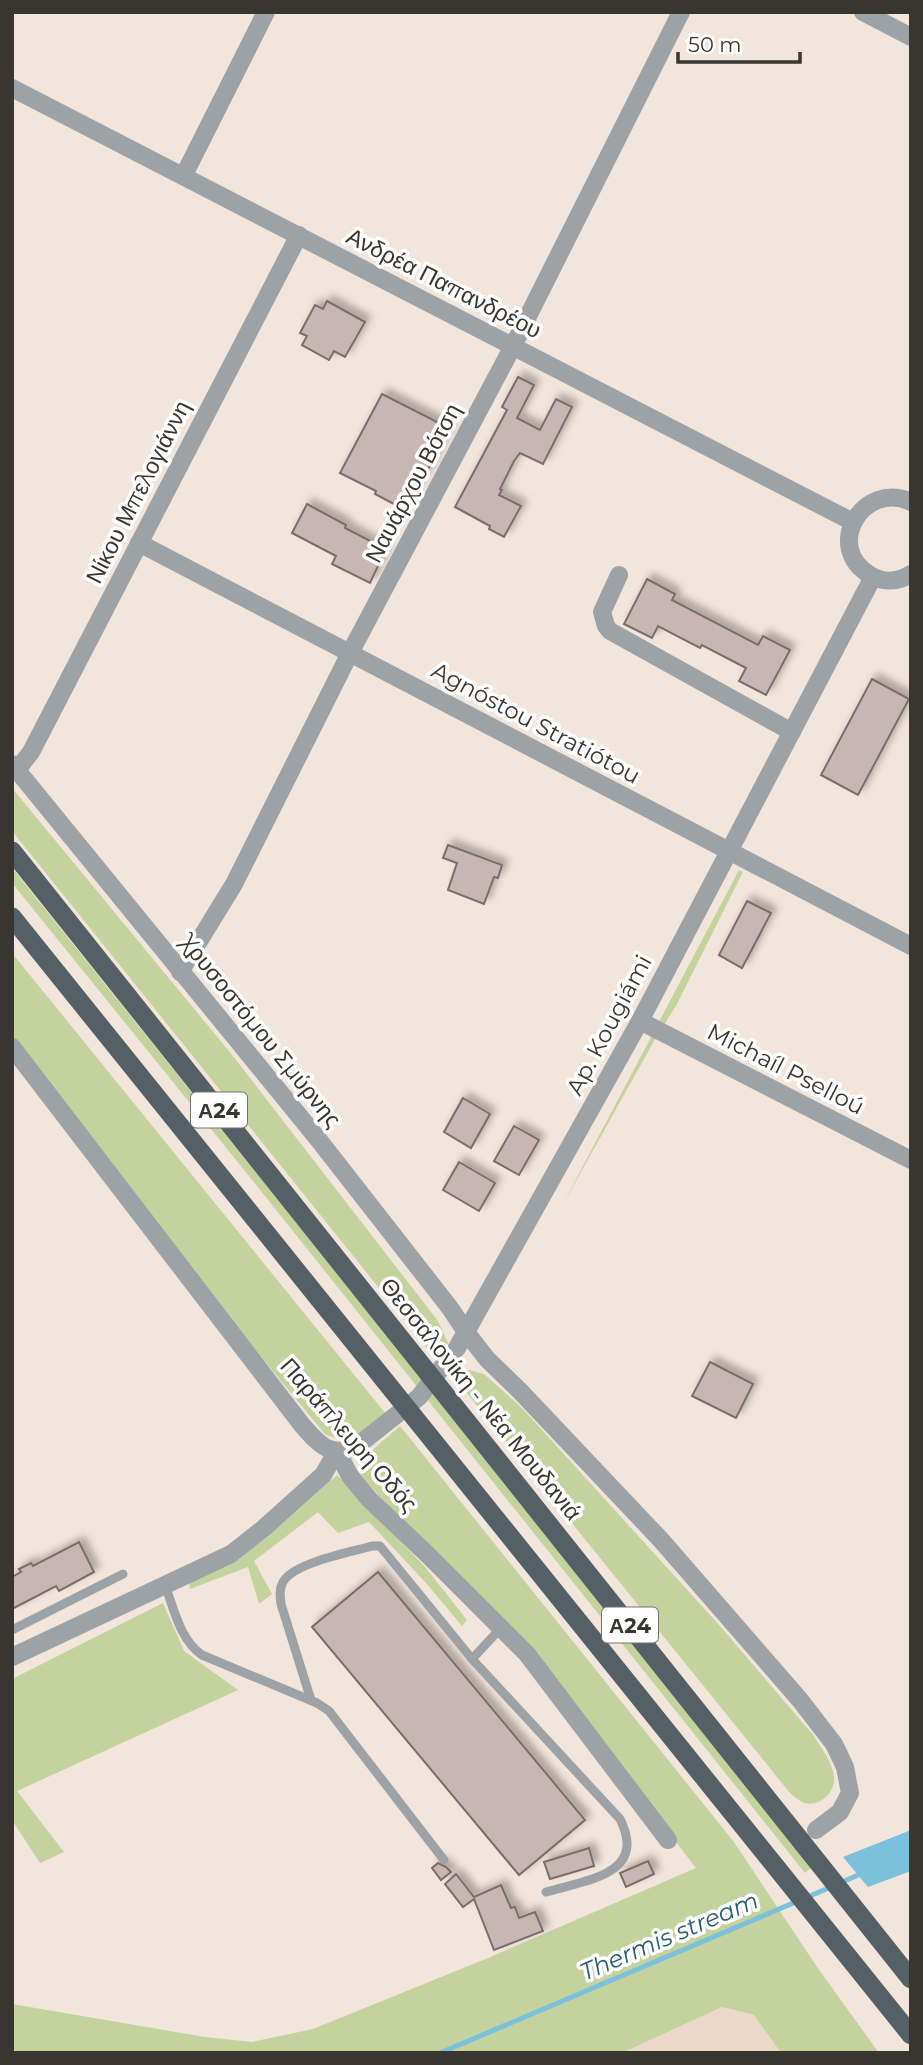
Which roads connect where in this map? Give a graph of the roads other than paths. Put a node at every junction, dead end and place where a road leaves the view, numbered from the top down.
1 (266, 12) edge
2 (681, 12) edge
3 (863, 12) edge
4 (911, 37) edge
5 (12, 88) edge
6 (184, 175) junction
7 (299, 235) junction
8 (513, 346) junction
9 (911, 502) edge
10 (853, 522) junction
11 (139, 543) junction
12 (911, 574) edge
13 (619, 575) dead end
14 (873, 578) junction
15 (350, 653) junction
16 (792, 732) junction
17 (15, 767) edge
18 (12, 851) edge
19 (729, 851) junction
20 (12, 917) edge
21 (911, 946) edge
22 (180, 972) junction
23 (640, 1021) junction
24 (12, 1046) edge
25 (911, 1160) edge
26 (486, 1297) junction
27 (450, 1308) junction
28 (466, 1332) junction
29 (337, 1451) junction
30 (123, 1574) dead end
31 (164, 1583) junction
32 (37, 1618) junction
33 (500, 1629) junction
34 (12, 1630) edge
35 (46, 1639) junction
36 (12, 1657) edge
37 (472, 1659) junction
38 (311, 1700) junction
39 (816, 1829) dead end
40 (668, 1840) dead end
41 (444, 1860) dead end
42 (546, 1892) dead end
43 (911, 1979) edge
44 (888, 2006) junction
45 (911, 2035) edge
46 (911, 2046) edge

1 - 6 street
2 - 8 street, Ναυάρχου Βότση
3 - 4 street
5 - 6 street, Ανδρέα Παπανδρέου
6 - 7 street, Ανδρέα Παπανδρέου
7 - 8 street, Ανδρέα Παπανδρέου
7 - 11 street, Νίκου Μπελογιάννη
8 - 10 street, Ανδρέα Παπανδρέου
8 - 15 street, Ναυάρχου Βότση
9 - 10 street
10 - 14 street
11 - 15 street, Agnóstou Stratiótou
11 - 17 street, Νίκου Μπελογιάννη
12 - 14 street
13 - 16 street
14 - 16 street, Ap. Kougiámi
15 - 19 street, Agnóstou Stratiótou
15 - 22 street, Ναυάρχου Βότση
16 - 19 street, Ap. Kougiámi
17 - 22 street, Χρυσοστόμου Σμύρνης
18 - 43 highway, Θεσσαλονίκη - Νέα Μουδανιά / Α24
19 - 21 street, Agnóstou Stratiótou
19 - 23 street, Ap. Kougiámi
20 - 44 highway, Α24
22 - 27 street, Χρυσοστόμου Σμύρνης
23 - 25 street, Michaíl Pselloú
23 - 26 street, Ap. Kougiámi
24 - 29 street, Παράπλευρη Οδός
26 - 27 street
26 - 28 street, Ap. Kougiámi
27 - 28 street, Χρυσοστόμου Σμύρνης
28 - 29 street, Ap. Kougiámi
28 - 39 street, Χρυσοστόμου Σμύρνης
29 - 31 street
29 - 33 street, Παράπλευρη Οδός
30 - 32 lane
31 - 35 street
31 - 38 lane
32 - 34 lane
32 - 35 lane
33 - 37 lane
33 - 40 street, Παράπλευρη Οδός
35 - 36 street
37 - 38 lane
37 - 42 lane
38 - 41 lane
44 - 45 highway, Α24
44 - 46 highway

